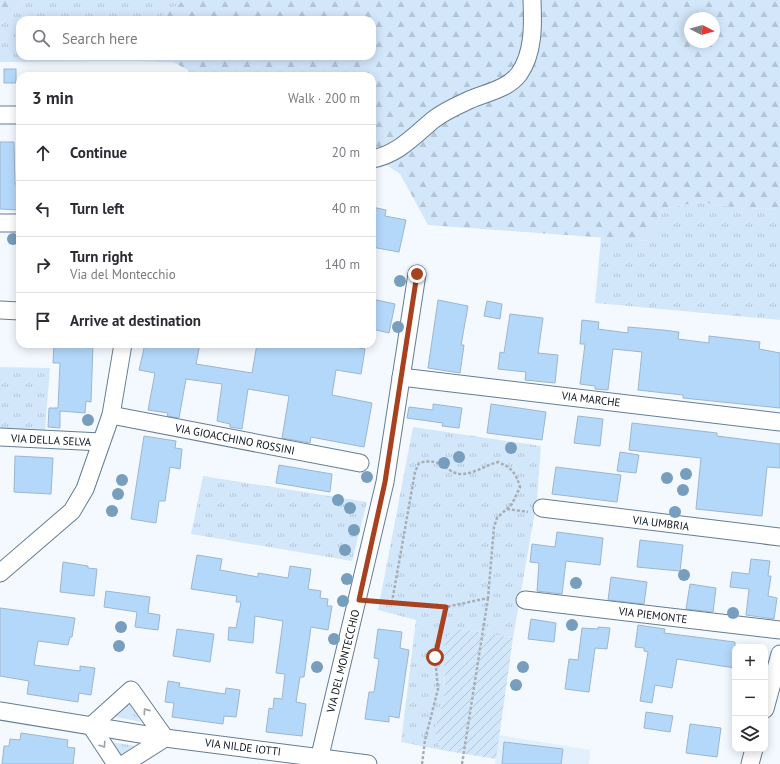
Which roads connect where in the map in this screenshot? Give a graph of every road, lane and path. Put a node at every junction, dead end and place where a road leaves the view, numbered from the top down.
1 (532, 0) edge
2 (0, 115) edge
3 (16, 115) edge
4 (376, 158) edge
5 (0, 223) edge
6 (16, 223) edge
7 (417, 274) dead end
8 (0, 310) edge
9 (16, 311) edge
10 (122, 348) edge
11 (401, 377) junction
12 (111, 414) junction
13 (780, 422) edge
14 (0, 437) edge
15 (102, 442) junction
16 (360, 463) dead end
17 (542, 508) joint
18 (506, 509) junction
19 (780, 537) edge
20 (0, 573) edge
21 (488, 598) junction
22 (359, 600) junction
23 (526, 600) dead end
24 (392, 602) junction
25 (446, 607) junction
26 (780, 630) edge
27 (780, 654) edge
28 (768, 698) edge
29 (0, 711) edge
30 (91, 726) junction
31 (165, 738) junction
32 (753, 752) edge
33 (319, 760) edge
34 (116, 764) edge
35 (124, 764) edge
36 (368, 764) edge
37 (422, 764) edge
38 (462, 764) edge
39 (750, 764) edge

1 - 4 street
2 - 3 street
5 - 6 street
7 - 11 street, VIA DEL MONTECCHIO
8 - 9 street
10 - 12 street, VIA DELLA SELVA
11 - 13 street, VIA MARCHE
11 - 22 street, VIA DEL MONTECCHIO
12 - 15 street, VIA DELLA SELVA
12 - 16 street, VIA GIOACCHINO ROSSINI
14 - 15 street, VIA DELLA SELVA
15 - 20 street, VIA DELLA SELVA
17 - 18 path
17 - 19 street, VIA UMBRIA
18 - 21 path
18 - 24 path
21 - 25 path
21 - 38 path
22 - 24 path
22 - 33 street, VIA DEL MONTECCHIO
23 - 26 street, VIA PIEMONTE
24 - 25 path
25 - 37 path
27 - 28 street
29 - 30 street, VIA NILDE IOTTI
30 - 31 street, VIA NILDE IOTTI
31 -> 30 street
30 -> 34 street
31 - 33 street, VIA NILDE IOTTI
31 - 35 street
32 - 39 street
33 - 36 street, VIA NILDE IOTTI

